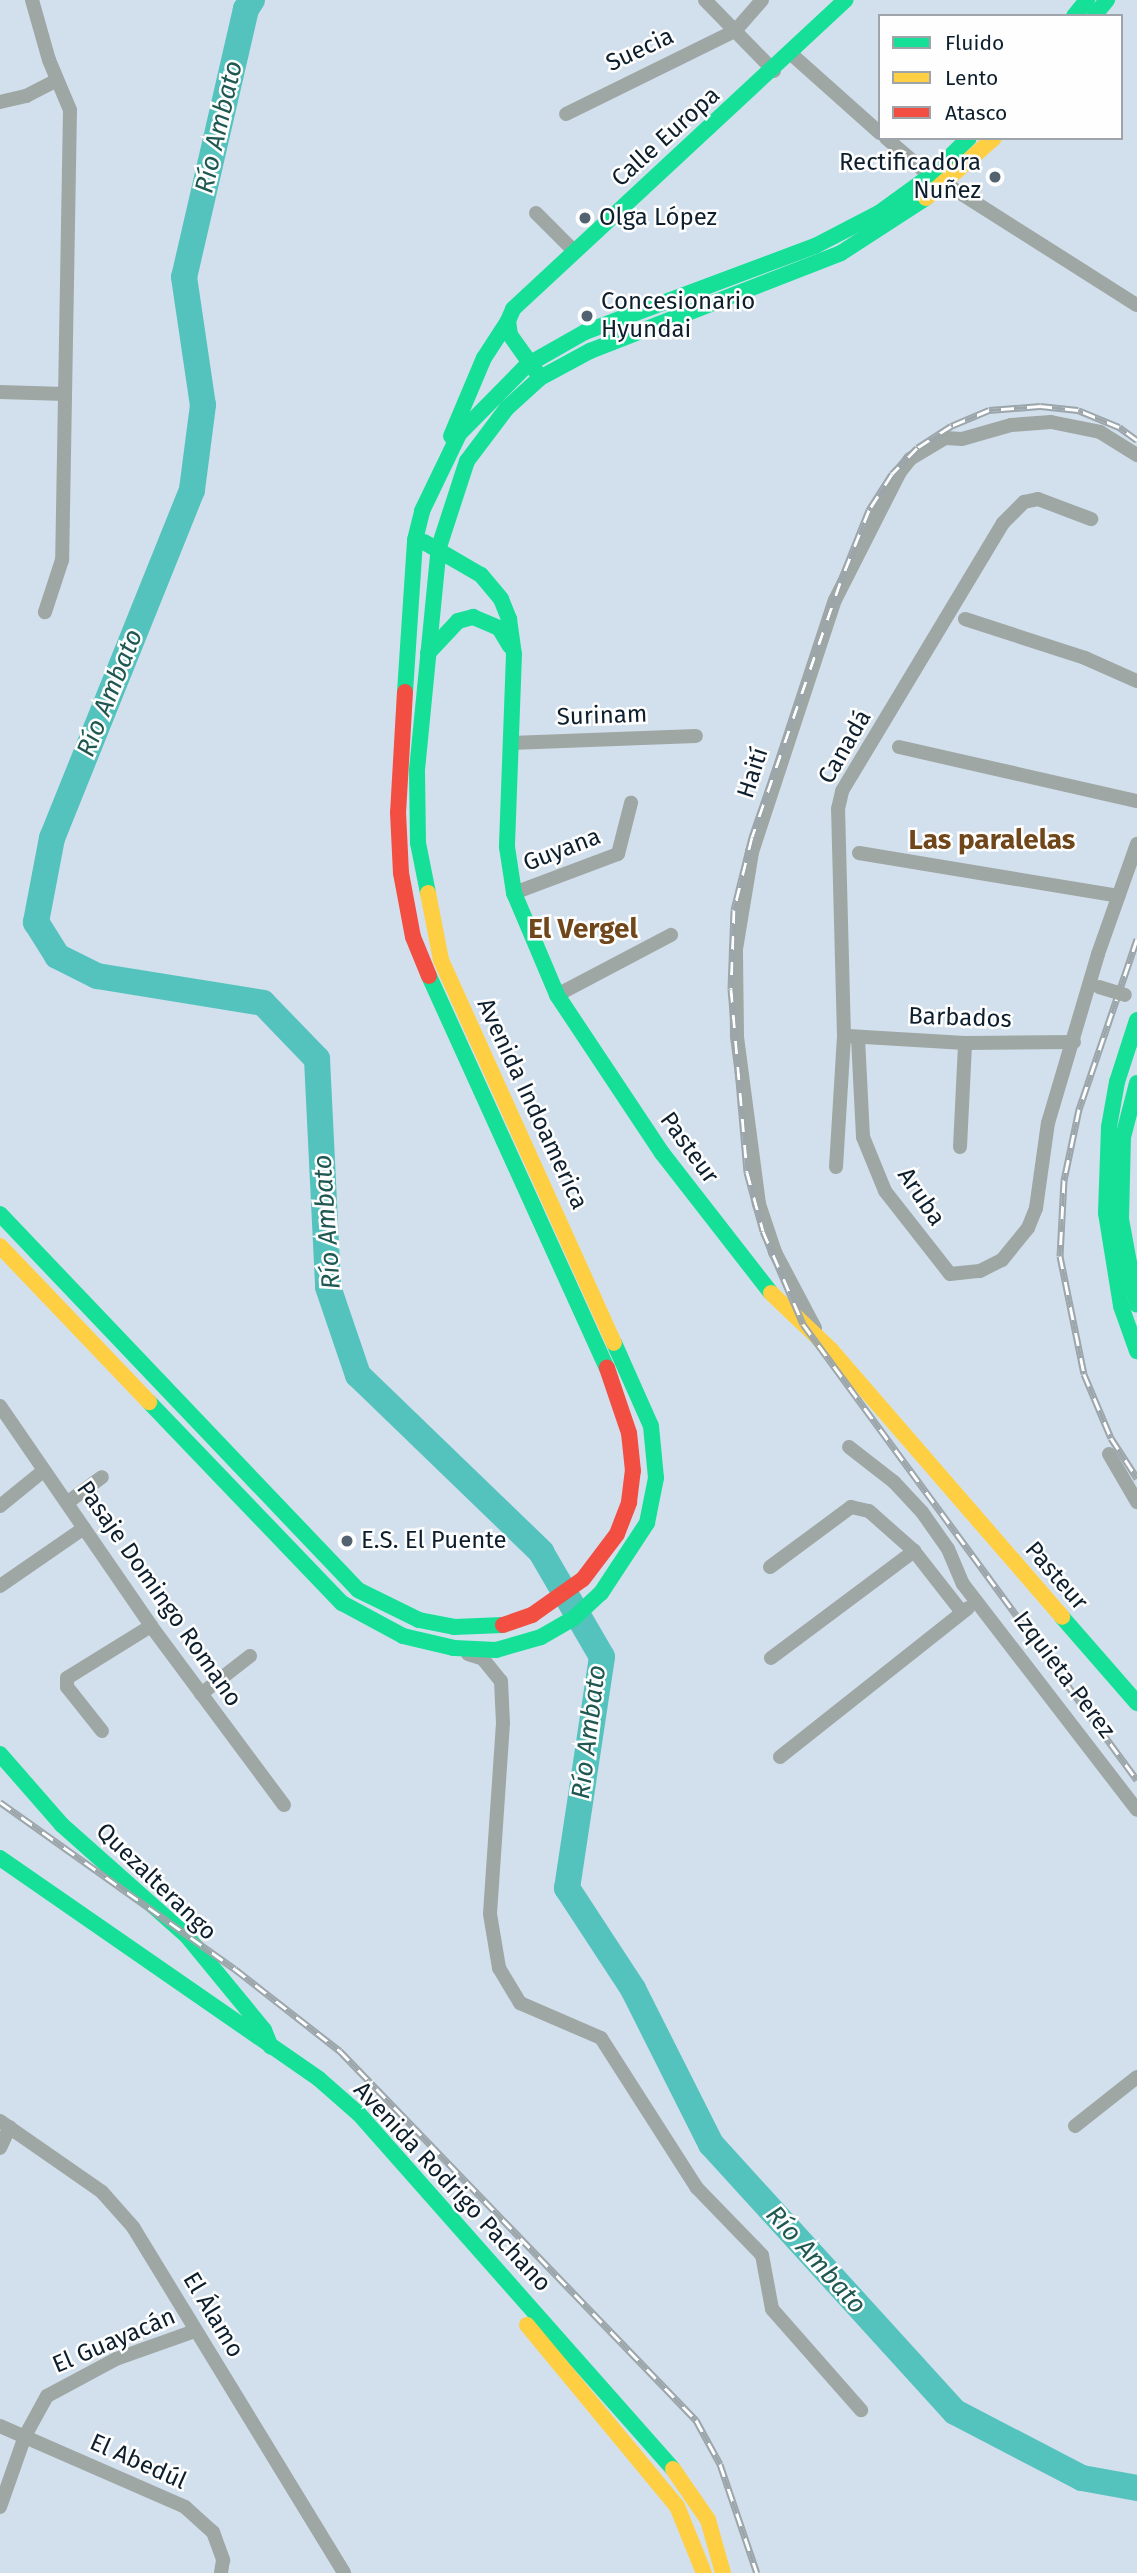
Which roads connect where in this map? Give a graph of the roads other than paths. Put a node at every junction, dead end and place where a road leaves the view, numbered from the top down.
1 (32, 0) edge
2 (705, 0) edge
3 (762, 0) edge
4 (845, 0) edge
5 (1087, 0) edge
6 (1107, 0) edge
7 (1076, 14) edge
8 (1096, 14) edge
9 (735, 31) junction
10 (789, 52) junction
11 (774, 71) junction
12 (57, 80) junction
13 (0, 103) edge
14 (566, 114) dead end
15 (878, 131) edge
16 (888, 140) edge
17 (967, 140) edge
18 (992, 140) edge
19 (930, 176) junction
20 (946, 184) junction
21 (536, 213) dead end
22 (574, 251) junction
23 (1137, 305) edge
24 (508, 321) junction
25 (527, 365) junction
26 (540, 378) junction
27 (0, 392) edge
28 (65, 394) junction
29 (449, 453) junction
30 (1137, 455) edge
31 (1091, 519) dead end
32 (415, 540) junction
33 (439, 547) junction
34 (45, 612) dead end
35 (965, 619) dead end
36 (428, 653) junction
37 (514, 654) junction
38 (1137, 681) edge
39 (696, 736) dead end
40 (511, 743) junction
41 (899, 747) dead end
42 (1137, 801) edge
43 (631, 803) dead end
44 (1135, 848) edge
45 (859, 853) dead end
46 (514, 893) junction
47 (1118, 896) junction
48 (671, 935) dead end
49 (1093, 986) junction
50 (557, 995) junction
51 (1131, 997) edge
52 (1137, 1020) edge
53 (851, 1037) junction
54 (1074, 1042) junction
55 (965, 1043) junction
56 (1137, 1083) edge
57 (960, 1147) dead end
58 (836, 1167) dead end
59 (0, 1214) edge
60 (0, 1246) edge
61 (1137, 1306) edge
62 (831, 1350) junction
63 (1137, 1351) edge
64 (0, 1406) edge
65 (849, 1447) dead end
66 (1109, 1454) dead end
67 (43, 1471) junction
68 (102, 1477) dead end
69 (68, 1502) junction
70 (1137, 1502) edge
71 (0, 1506) edge
72 (84, 1528) junction
73 (915, 1551) junction
74 (770, 1567) dead end
75 (0, 1586) edge
76 (978, 1602) junction
77 (961, 1611) junction
78 (152, 1626) junction
79 (454, 1648) junction
80 (250, 1656) dead end
81 (771, 1658) dead end
82 (201, 1694) junction
83 (1137, 1703) edge
84 (102, 1731) dead end
85 (0, 1754) edge
86 (780, 1757) dead end
87 (284, 1805) dead end
88 (1137, 1810) edge
89 (0, 1858) edge
90 (0, 1877) edge
91 (272, 2049) junction
92 (1137, 2077) edge
93 (5, 2124) edge
94 (1075, 2126) dead end
95 (0, 2148) edge
96 (195, 2331) junction
97 (861, 2410) dead end
98 (0, 2426) edge
99 (25, 2437) junction
100 (0, 2507) edge
101 (222, 2573) edge
102 (344, 2573) edge
103 (704, 2573) edge
104 (723, 2573) edge

1 - 12 street
2 - 9 street
3 - 9 street
4 - 10 main road, Calle Europa
5 - 7 main road
6 - 8 main road
9 - 11 street
9 - 14 street, Suecia
10 - 11 main road, Calle Europa
10 - 15 street
11 - 22 main road, Calle Europa
12 - 13 street
12 - 28 street
16 - 19 street
17 - 19 main road, Avenida Indoamerica
18 - 20 main road, Avenida Indoamerica
19 - 25 main road, Avenida Indoamerica
20 - 23 street
20 - 26 main road, Avenida Indoamerica
21 - 22 street
22 - 24 main road, Calle Europa
24 - 25 main road
24 - 29 main road, Calle Europa
25 - 26 main road
25 - 29 main road, Avenida Indoamerica
26 - 33 main road, Avenida Indoamerica
27 - 28 street
28 - 34 street
29 - 32 main road, Avenida Indoamerica
30 - 62 street, Haití
31 - 53 street, Canadá
32 - 33 main road, Pasteur
32 - 59 main road, Avenida Indoamerica
33 - 36 main road, Avenida Indoamerica
33 - 37 main road, Pasteur
35 - 38 street
36 - 37 main road
36 - 79 main road, Avenida Indoamerica
37 - 40 main road, Pasteur
39 - 40 street, Surinam
40 - 46 main road, Pasteur
41 - 42 street
43 - 46 street, Guyana
44 - 47 street
45 - 47 street
46 - 50 main road, Pasteur
47 - 49 street
48 - 50 street
49 - 51 street, bridge
49 - 54 street
50 - 62 main road, Pasteur
52 - 63 main road
53 - 54 street, Aruba
53 - 55 street, Barbados
53 - 58 street, Canadá
54 - 55 street, Barbados
55 - 57 street
56 - 61 main road
60 - 79 main road, Avenida Indoamerica
62 - 83 main road, Pasteur
64 - 67 street, Pasaje Domingo Romano
65 - 76 street, Izquieta Perez
66 - 70 street
67 - 69 street, Pasaje Domingo Romano
67 - 71 street
68 - 69 street
69 - 72 street, Pasaje Domingo Romano
72 - 75 street
72 - 78 street, Pasaje Domingo Romano
73 - 74 street
73 - 77 street
73 - 81 street
76 - 77 street
76 - 88 street, Izquieta Perez
77 - 86 street
78 - 82 street, Pasaje Domingo Romano
78 - 84 street
79 - 97 street
80 - 82 street
82 - 87 street, Pasaje Domingo Romano
85 - 91 main road, Quezalterango
89 - 91 main road, Avenida Rodrigo Pachano
90 - 103 main road, Avenida Rodrigo Pachano
91 - 104 main road, Avenida Rodrigo Pachano
92 - 94 street
93 - 95 street
93 - 96 street, El Álamo
96 - 99 street, El Guayacán
96 - 102 street, El Álamo
98 - 99 street, El Abedúl
99 - 100 street, El Guayacán
99 - 101 street, El Abedúl

